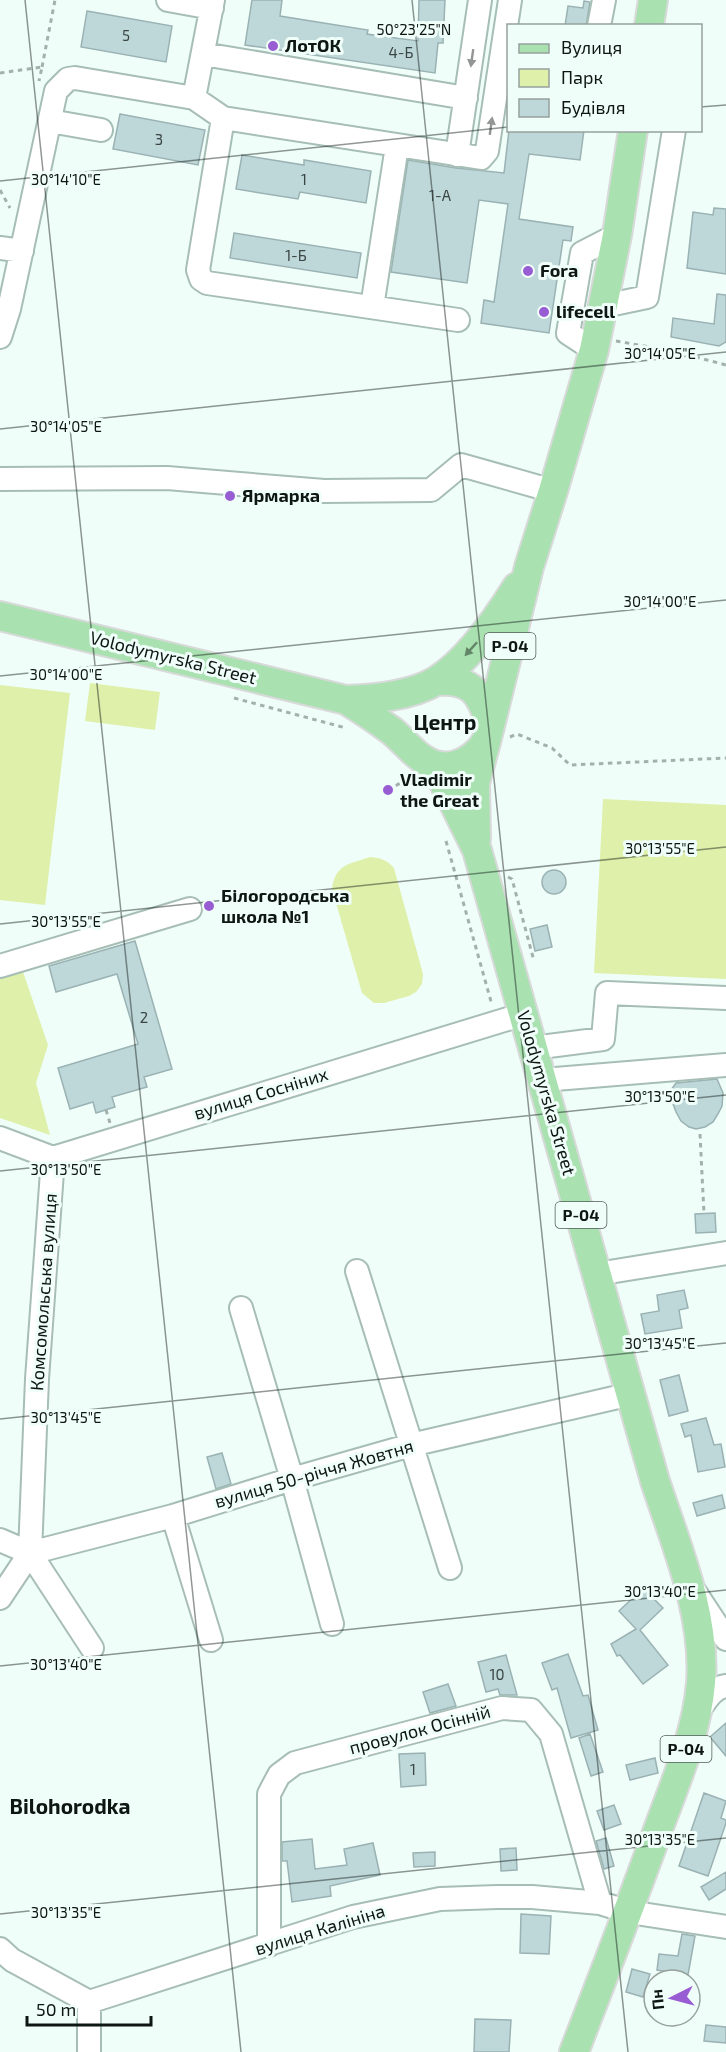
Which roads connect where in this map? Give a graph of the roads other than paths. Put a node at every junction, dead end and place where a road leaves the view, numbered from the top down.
1 (168, 0) edge
2 (480, 0) edge
3 (510, 0) edge
4 (604, 0) edge
5 (653, 0) edge
6 (213, 4) edge
7 (599, 24) edge
8 (649, 24) edge
9 (203, 54) junction
10 (194, 98) junction
11 (466, 98) junction
12 (223, 118) junction
13 (50, 121) junction
14 (101, 130) dead end
15 (633, 132) edge
16 (674, 132) edge
17 (397, 146) junction
18 (457, 155) junction
19 (617, 235) junction
20 (11, 250) edge
21 (604, 306) junction
22 (372, 307) junction
23 (458, 320) dead end
24 (0, 337) edge
25 (595, 344) junction
26 (0, 479) edge
27 (554, 491) junction
28 (529, 567) junction
29 (0, 616) edge
30 (430, 684) junction
31 (346, 700) junction
32 (488, 733) junction
33 (409, 745) junction
34 (426, 773) junction
35 (477, 850) junction
36 (189, 909) dead end
37 (0, 966) edge
38 (726, 998) edge
39 (524, 1014) junction
40 (533, 1048) junction
41 (726, 1065) edge
42 (543, 1080) junction
43 (0, 1138) edge
44 (52, 1158) junction
45 (726, 1253) edge
46 (357, 1272) dead end
47 (597, 1274) junction
48 (241, 1308) dead end
49 (631, 1394) junction
50 (411, 1444) junction
51 (292, 1479) junction
52 (173, 1516) junction
53 (0, 1540) edge
54 (30, 1553) junction
55 (450, 1568) dead end
56 (687, 1580) junction
57 (0, 1598) edge
58 (332, 1624) dead end
59 (725, 1633) edge
60 (211, 1640) dead end
61 (92, 1647) dead end
62 (726, 1686) edge
63 (694, 1719) junction
64 (600, 1903) junction
65 (629, 1912) junction
66 (726, 1927) edge
67 (269, 1945) junction
68 (0, 1949) edge
69 (89, 2002) junction
70 (89, 2052) edge
71 (574, 2052) edge

1 - 6 street
2 -> 11 street
18 -> 3 street
4 - 7 street
5 - 8 main road
6 - 9 street
9 - 10 street
9 - 11 street
10 - 12 street
10 - 13 street
11 - 18 street
12 - 17 street
12 - 22 street
13 - 14 street
13 - 20 street
15 - 19 main road, Р-04
16 - 21 street
17 - 18 street
17 - 22 street
19 - 21 main road, Р-04
19 - 25 street
20 - 24 street
21 - 25 main road, Р-04
22 - 23 street
25 - 27 main road, Р-04
26 - 27 street
27 - 28 main road, Р-04
28 -> 30 main road, Р-04
28 - 32 main road, Р-04
29 - 31 main road, Volodymyrska Street
30 - 31 main road
30 - 32 main road
30 - 33 main road, Р-04
31 - 33 main road
32 - 34 main road
32 - 35 main road, Volodymyrska Street / Р-04
33 - 34 main road, Р-04
34 - 35 main road, Volodymyrska Street / Р-04
35 - 39 main road, Volodymyrska Street / Р-04
36 - 37 street
38 - 40 street
39 - 40 main road, Volodymyrska Street / Р-04
39 - 44 street, вулиця Сосніних
40 - 42 main road, Volodymyrska Street / Р-04
41 - 42 street
42 - 47 main road, Volodymyrska Street / Р-04
43 - 44 street
44 - 54 street, Комсомольська вулиця
45 - 47 street
46 - 50 street
47 - 49 main road, Volodymyrska Street / Р-04
48 - 51 street
49 - 50 street, вулиця 50-річчя Жовтня
49 - 56 main road, Volodymyrska Street / Р-04
50 - 51 street, вулиця 50-річчя Жовтня
50 - 55 street
51 - 52 street, вулиця 50-річчя Жовтня
51 - 58 street
52 - 54 street, вулиця 50-річчя Жовтня
52 - 60 street
53 - 54 street
54 - 57 street
54 - 61 street
56 - 59 street, Volodymyrska Street
56 - 63 main road, Р-04
62 - 63 street
63 - 65 main road, Р-04
64 - 65 street, вулиця Калініна
64 - 67 street, вулиця Калініна
64 - 67 street, провулок Осінній
65 - 66 street, вулиця Калініна
65 - 71 main road, Р-04
67 - 69 street, вулиця Калініна
68 - 69 street
69 - 70 street

